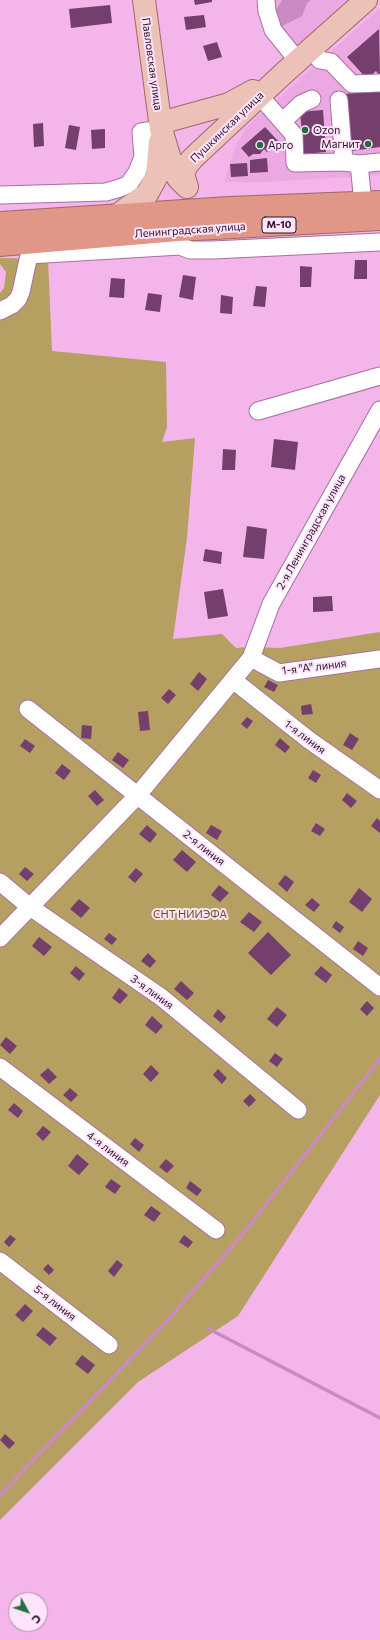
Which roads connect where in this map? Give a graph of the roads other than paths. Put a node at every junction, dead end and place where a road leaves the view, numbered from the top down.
1 (144, 0) edge
2 (266, 0) edge
3 (356, 3) edge
4 (298, 61) junction
5 (380, 83) edge
6 (260, 95) junction
7 (312, 99) dead end
8 (339, 100) dead end
9 (283, 121) junction
10 (161, 126) junction
11 (380, 162) edge
12 (352, 163) junction
13 (186, 187) junction
14 (0, 195) edge
15 (371, 202) edge
16 (229, 208) junction
17 (119, 214) junction
18 (380, 219) edge
19 (0, 223) edge
20 (179, 238) junction
21 (380, 242) edge
22 (0, 245) edge
23 (0, 311) edge
24 (380, 376) edge
25 (258, 410) dead end
26 (380, 410) edge
27 (251, 658) junction
28 (380, 659) edge
29 (233, 680) junction
30 (28, 709) dead end
31 (380, 790) edge
32 (137, 796) junction
33 (0, 882) edge
34 (30, 907) junction
35 (0, 938) edge
36 (380, 987) edge
37 (0, 1067) edge
38 (298, 1110) dead end
39 (216, 1230) dead end
40 (0, 1261) edge
41 (109, 1345) dead end

1 - 10 main road, Павловская улица
2 - 4 street
3 - 4 main road, Пушкинская улица
4 - 5 street
4 - 6 main road, Пушкинская улица
4 - 10 main road, Пушкинская улица
6 - 9 street
6 - 13 main road, Пушкинская улица
7 - 9 street
8 - 12 street
9 - 12 street
10 - 13 main road
10 - 14 street
10 - 17 main road
11 - 12 street
12 - 15 street
13 - 16 main road
15 - 16 highway, Ленинградская улица / М-10
16 - 17 highway, Ленинградская улица / М-10
17 - 19 highway, Ленинградская улица / М-10
18 - 20 highway, Ленинградская улица / М-10
20 - 21 street
20 - 22 highway, Ленинградская улица / М-10
20 - 23 street
24 - 25 street
26 - 27 street, 2-я Ленинградская улица
27 - 28 street, 1-я "А" линия
27 - 29 street, 2-я Ленинградская улица
29 - 31 street, 1-я линия
29 - 32 street, 2-я Ленинградская улица
30 - 32 street, 2-я линия
32 - 34 street, 2-я Ленинградская улица
32 - 36 street, 2-я линия
33 - 34 street, 3-я линия
34 - 35 street, 2-я Ленинградская улица
34 - 38 street, 3-я линия
37 - 39 street, 4-я линия
40 - 41 street, 5-я линия

